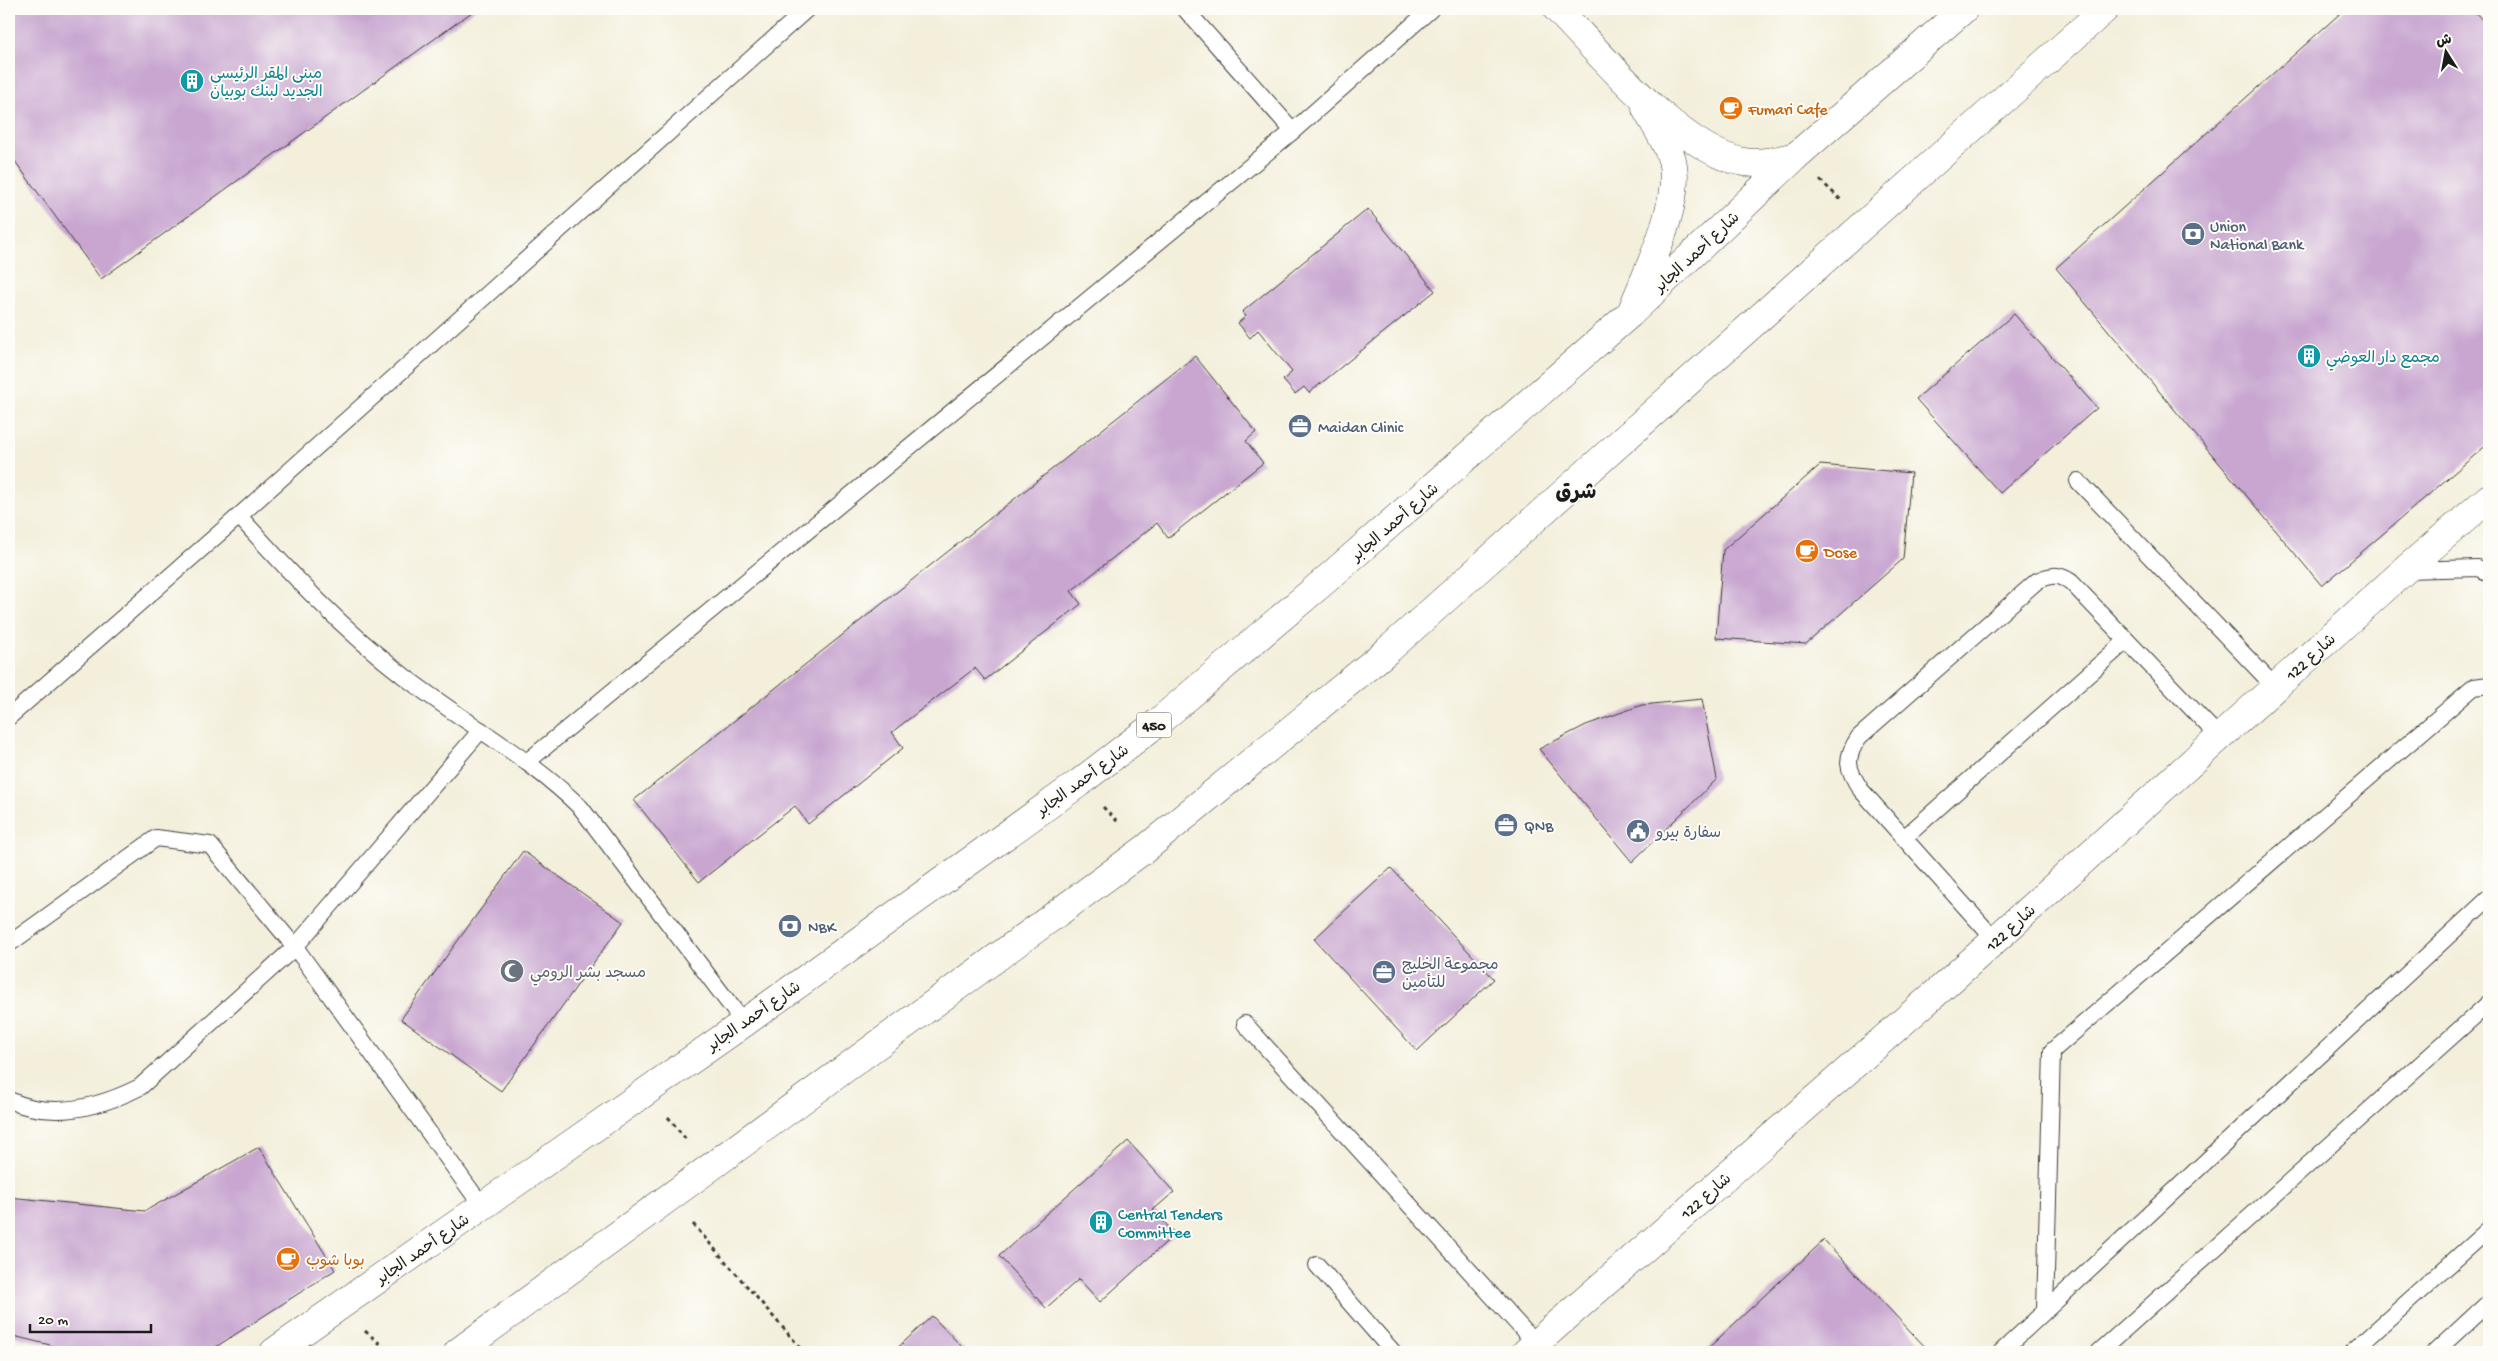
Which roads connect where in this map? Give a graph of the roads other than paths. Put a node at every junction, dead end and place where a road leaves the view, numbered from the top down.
1 (807, 9) edge
2 (1185, 9) edge
3 (1431, 9) edge
4 (1557, 9) edge
5 (1964, 9) edge
6 (2105, 9) edge
7 (1638, 94) junction
8 (1293, 131) junction
9 (1796, 156) junction
10 (1631, 313) junction
11 (2078, 481) dead end
12 (2489, 498) edge
13 (239, 516) junction
14 (2405, 570) junction
15 (2489, 573) edge
16 (2126, 641) junction
17 (2489, 685) edge
18 (2275, 688) junction
19 (9, 717) edge
20 (481, 730) junction
21 (2220, 738) junction
22 (528, 761) junction
23 (1904, 838) junction
24 (2489, 898) edge
25 (1995, 940) junction
26 (9, 944) edge
27 (295, 947) junction
28 (2489, 1003) edge
29 (744, 1023) junction
30 (1245, 1024) dead end
31 (9, 1100) edge
32 (482, 1206) junction
33 (2489, 1229) edge
34 (1317, 1265) dead end
35 (2489, 1302) edge
36 (2044, 1310) junction
37 (299, 1342) edge
38 (1531, 1348) edge
39 (274, 1352) edge
40 (458, 1352) edge
41 (1393, 1352) edge
42 (2001, 1352) edge
43 (2099, 1352) edge
44 (2352, 1352) edge
45 (2435, 1352) edge

1 - 13 lane
2 - 8 lane
3 - 8 lane
4 - 7 main road
5 - 9 main road, شارع أحمد الجابر / 450
6 - 40 main road
7 - 9 main road
7 - 10 main road
8 - 22 lane
9 - 10 main road, شارع أحمد الجابر / 450
10 - 29 main road, شارع أحمد الجابر / 450
11 - 18 lane
12 - 14 main road, شارع 122
13 - 19 lane
13 - 20 lane
14 - 15 lane
14 - 18 main road, شارع 122
16 - 21 lane
16 - 23 lane
16 - 23 lane
17 - 36 lane
18 - 21 main road, شارع 122
20 - 22 lane
20 - 27 lane
21 - 25 main road, شارع 122
22 - 29 lane
23 - 25 lane
24 - 36 lane
25 - 38 main road, شارع 122
26 - 27 lane
27 - 31 lane
27 - 32 lane
28 - 43 lane
29 - 32 main road, شارع أحمد الجابر / 450
30 - 38 lane
32 - 37 main road, شارع أحمد الجابر / 450
33 - 44 lane
34 - 41 lane
35 - 45 lane
36 - 42 lane
37 - 39 main road, شارع أحمد الجابر / 450

